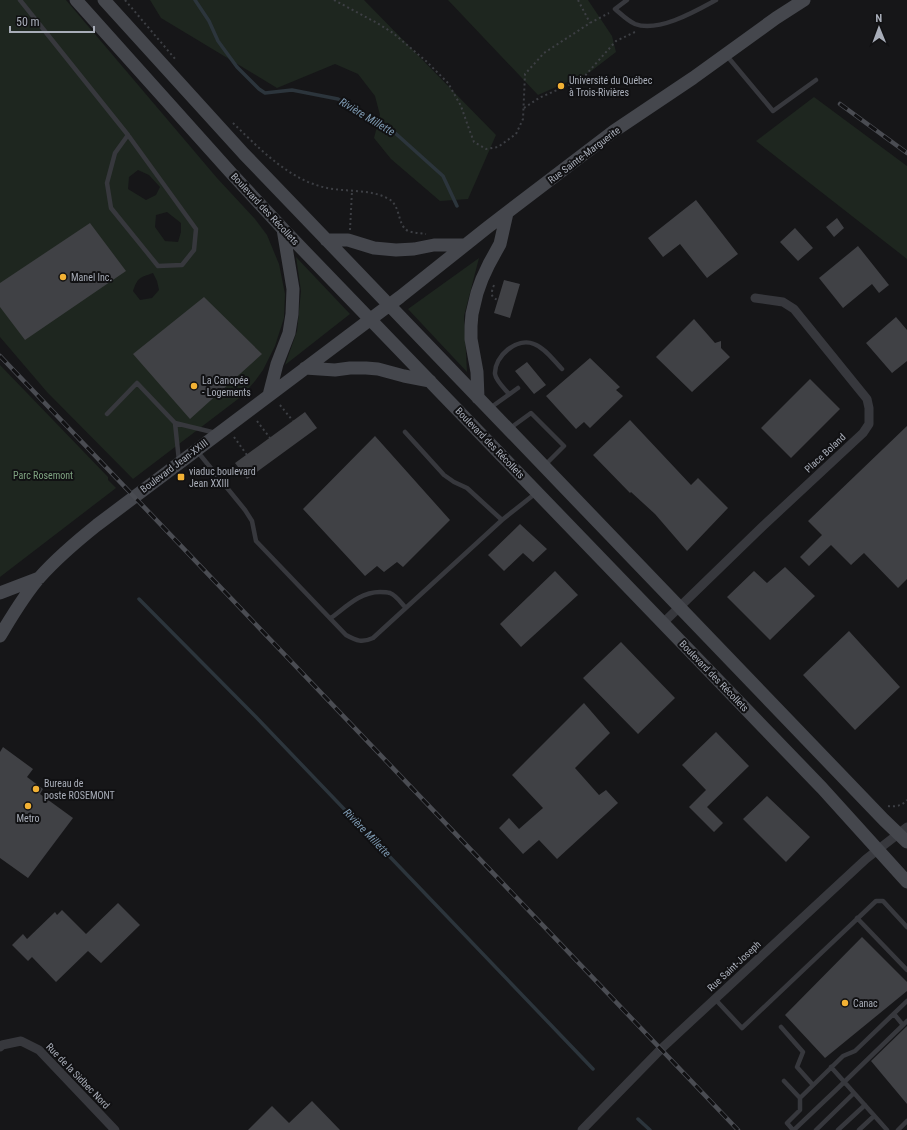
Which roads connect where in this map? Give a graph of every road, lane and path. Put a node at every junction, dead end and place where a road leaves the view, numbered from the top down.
1 (20, 0) edge
2 (76, 0) edge
3 (104, 0) edge
4 (126, 0) edge
5 (334, 0) edge
6 (578, 0) edge
7 (627, 0) edge
8 (716, 0) edge
9 (804, 0) edge
10 (615, 9) junction
11 (590, 23) junction
12 (647, 27) junction
13 (726, 54) junction
14 (180, 64) dead end
15 (816, 80) dead end
16 (524, 108) junction
17 (230, 119) dead end
18 (128, 135) junction
19 (352, 191) junction
20 (507, 213) junction
21 (284, 228) junction
22 (349, 234) dead end
23 (430, 234) dead end
24 (326, 240) junction
25 (465, 245) junction
26 (494, 283) dead end
27 (755, 298) dead end
28 (498, 300) dead end
29 (388, 305) junction
30 (370, 318) junction
31 (305, 368) junction
32 (562, 369) dead end
33 (430, 380) junction
34 (518, 388) dead end
35 (509, 394) junction
36 (269, 395) junction
37 (478, 398) junction
38 (280, 405) dead end
39 (489, 409) junction
40 (107, 414) dead end
41 (257, 421) dead end
42 (293, 422) dead end
43 (175, 423) junction
44 (508, 430) junction
45 (405, 432) dead end
46 (218, 433) junction
47 (234, 437) dead end
48 (270, 438) dead end
49 (196, 450) junction
50 (247, 455) dead end
51 (179, 462) junction
52 (543, 466) junction
53 (538, 492) junction
54 (502, 520) junction
55 (39, 578) junction
56 (0, 593) edge
57 (679, 607) junction
58 (406, 608) junction
59 (330, 618) junction
60 (663, 623) junction
61 (0, 636) edge
62 (907, 800) edge
63 (892, 807) dead end
64 (904, 834) edge
65 (878, 850) junction
66 (907, 882) edge
67 (857, 918) junction
68 (907, 927) edge
69 (907, 970) edge
70 (715, 998) junction
71 (907, 1001) edge
72 (894, 1014) junction
73 (905, 1023) edge
74 (781, 1027) dead end
75 (0, 1047) edge
76 (831, 1067) junction
77 (784, 1081) dead end
78 (844, 1082) junction
79 (813, 1085) junction
80 (854, 1093) junction
81 (800, 1098) junction
82 (865, 1105) junction
83 (874, 1116) junction
84 (907, 1121) edge
85 (884, 1129) edge
86 (115, 1130) edge
87 (582, 1130) edge
88 (794, 1130) edge
89 (816, 1130) edge
90 (838, 1130) edge
91 (859, 1130) edge
92 (898, 1130) edge

1 - 18 lane
2 - 21 main road, Boulevard des Récollets
3 - 24 main road
4 - 14 path
5 - 16 path
6 - 11 path
7 - 10 lane
8 - 12 lane
9 - 13 main road, Rue Sainte-Marguerite
10 - 11 path
10 - 12 lane
11 - 16 path
12 - 16 path
13 - 15 lane
13 - 20 main road, Rue Sainte-Marguerite
17 - 19 path
18 - 18 lane
19 - 22 path
19 - 23 path
20 - 25 main road, Rue Sainte-Marguerite
20 - 37 main road
21 - 30 main road, Boulevard des Récollets
21 - 36 main road
24 - 25 main road
24 - 29 main road
25 - 29 main road, Rue Sainte-Marguerite
26 - 28 path
27 - 57 street, Place Boland
29 - 30 main road, Rue Sainte-Marguerite
29 - 37 main road
30 - 31 main road, Boulevard Jean-XXIII
30 - 33 main road, Boulevard des Récollets
31 - 33 main road
31 - 36 main road, Boulevard Jean-XXIII
32 - 35 lane
33 - 53 main road, Boulevard des Récollets
34 - 35 lane
35 - 39 lane
36 - 46 main road, Boulevard Jean-XXIII
37 - 39 main road
38 - 42 path
39 - 44 main road
40 - 43 lane
41 - 48 path
43 - 46 lane
43 - 51 lane
44 - 52 main road
44 - 52 lane
45 - 54 lane
46 - 49 main road, Boulevard Jean-XXIII
47 - 50 path
49 - 51 main road, Boulevard Jean-XXIII
49 - 59 lane
51 - 55 main road, Boulevard Jean-XXIII
52 - 57 main road
53 - 54 lane
53 - 60 main road, Boulevard des Récollets
54 - 58 lane
55 - 56 main road
55 - 61 main road, Boulevard Jean-XXIII
57 - 60 street, Place Boland
57 - 64 main road
58 - 59 lane
58 - 59 lane
60 - 65 main road, Boulevard des Récollets
62 - 63 path
64 - 65 street, Rue Saint-Joseph
65 - 66 main road, Boulevard des Récollets
65 - 70 street, Rue Saint-Joseph
67 - 68 lane
67 - 69 lane
67 - 70 lane
70 - 87 street, Rue Saint-Joseph
71 - 72 lane
72 - 73 lane
72 - 76 lane
73 - 78 lane
74 - 79 lane
75 - 86 street, Rue de la Sidbec Nord
76 - 78 lane
76 - 79 lane
77 - 81 lane
78 - 80 lane
78 - 88 lane
79 - 81 lane
80 - 82 lane
80 - 89 lane
81 - 88 lane
82 - 83 lane
82 - 90 lane
83 - 85 lane
83 - 91 lane
84 - 92 lane

